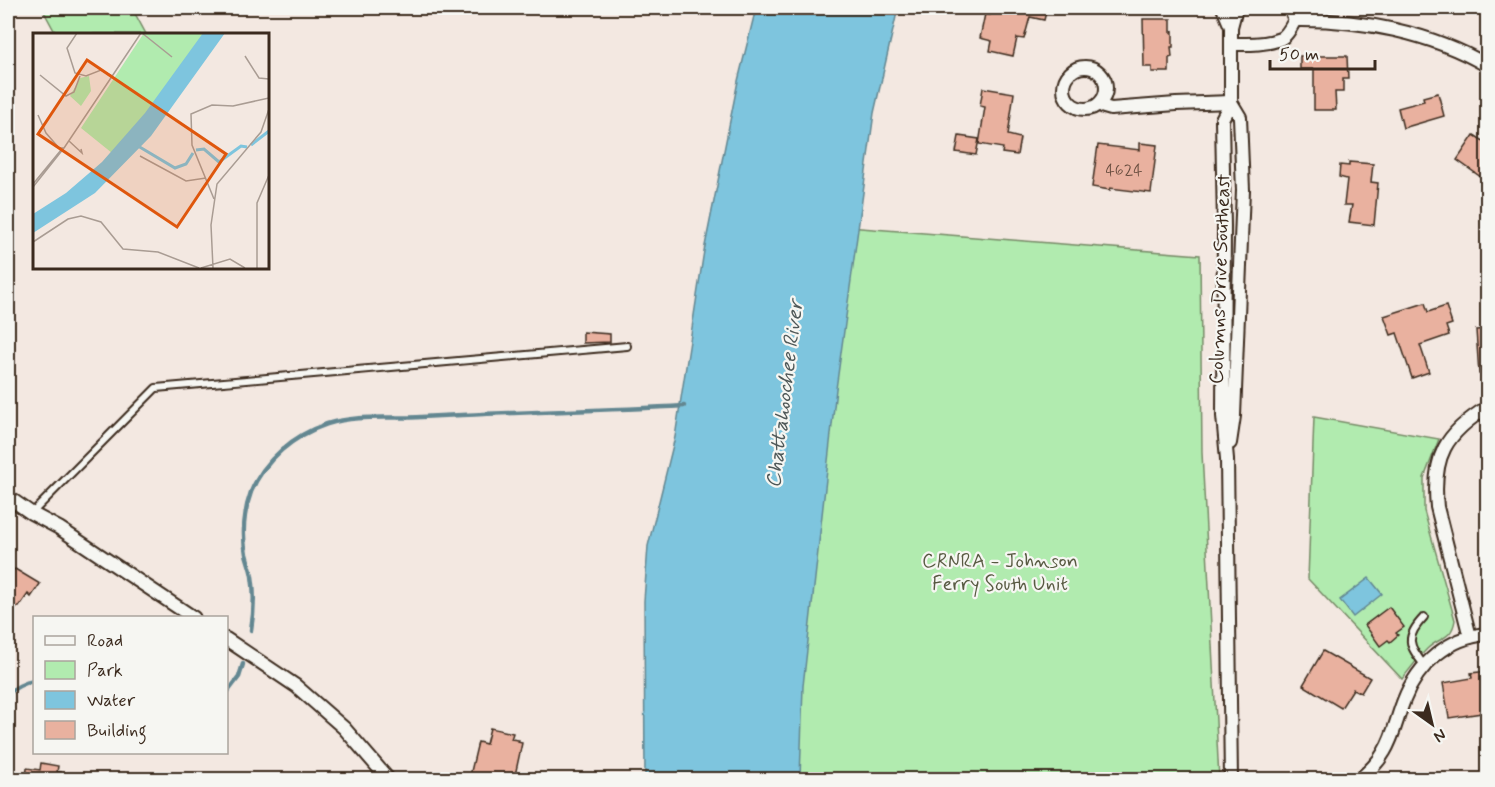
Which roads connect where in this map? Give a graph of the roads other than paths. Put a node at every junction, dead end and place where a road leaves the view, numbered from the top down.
1 (1223, 8) edge
2 (1236, 8) edge
3 (1290, 8) edge
4 (1294, 20) junction
5 (1231, 27) junction
6 (1231, 44) junction
7 (1488, 66) edge
8 (1231, 102) junction
9 (1100, 103) dead end
10 (1224, 226) junction
11 (1242, 226) junction
12 (627, 346) dead end
13 (1488, 407) edge
14 (1227, 459) junction
15 (8, 497) edge
16 (31, 513) junction
17 (191, 616) edge
18 (1424, 617) dead end
19 (1488, 634) edge
20 (1470, 637) junction
21 (228, 640) edge
22 (1425, 665) junction
23 (389, 780) edge
24 (1231, 780) edge
25 (1359, 780) edge

1 - 5 street, Columns Drive Southeast
2 - 5 street, Columns Drive Southeast
3 - 4 street
4 - 6 street
4 - 7 street
5 - 6 street, Columns Drive Southeast
6 - 8 street, Columns Drive Southeast
8 - 9 street
8 - 10 street, Columns Drive Southeast
8 - 11 street, Columns Drive Southeast
10 - 11 lane
10 - 14 street, Columns Drive Southeast
11 - 14 street, Columns Drive Southeast
12 - 16 lane
13 - 20 street
14 - 24 street, Columns Drive Southeast
15 - 16 street
16 - 17 street
18 - 22 lane
19 - 20 street
20 - 22 street
21 - 23 street
22 - 25 street

